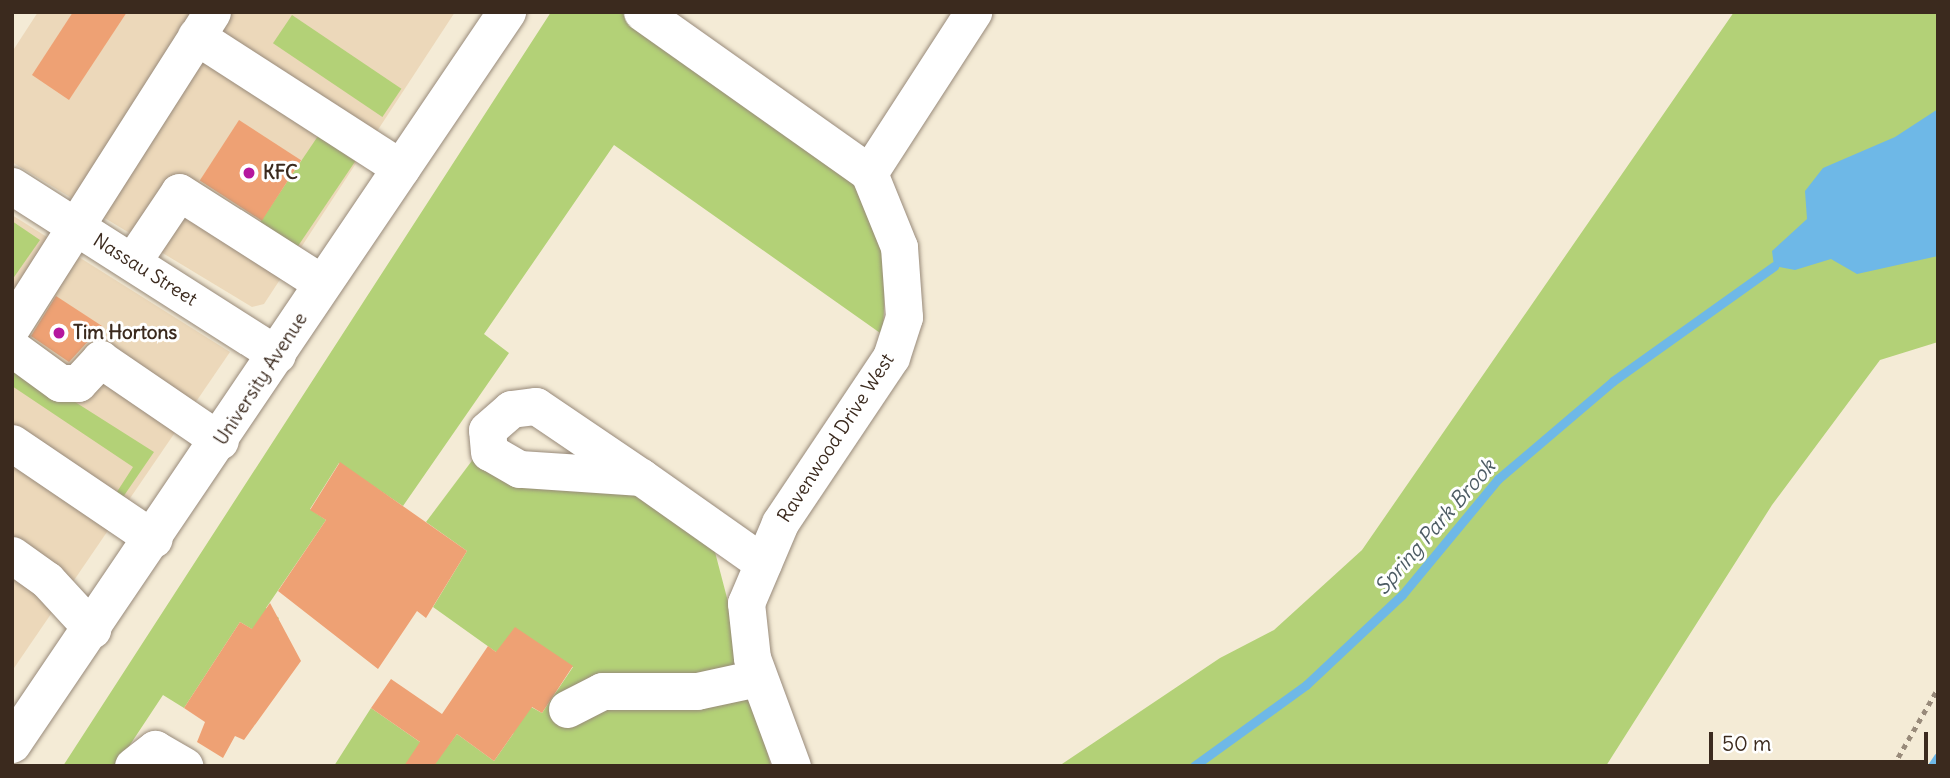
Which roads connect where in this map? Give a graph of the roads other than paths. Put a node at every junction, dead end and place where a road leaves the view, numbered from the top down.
1 (642, 12) edge
2 (974, 12) edge
3 (498, 15) edge
4 (204, 24) edge
5 (401, 168) junction
6 (869, 173) junction
7 (12, 186) edge
8 (75, 226) junction
9 (132, 262) junction
10 (322, 283) junction
11 (12, 326) edge
12 (12, 348) edge
13 (277, 355) junction
14 (220, 441) junction
15 (12, 443) edge
16 (641, 478) dead end
17 (154, 539) junction
18 (12, 555) edge
19 (763, 562) junction
20 (92, 629) junction
21 (757, 678) junction
22 (567, 709) dead end
23 (12, 744) edge
24 (133, 766) edge
25 (185, 766) edge
26 (792, 766) edge

1 - 6 street
2 - 6 street
3 - 5 main road, University Avenue
4 - 5 street
4 - 8 street
5 - 10 main road, University Avenue
6 - 19 street, Ravenwood Drive West
7 - 8 street, Nassau Street
8 - 9 street, Nassau Street
8 - 11 street
9 - 10 street
9 - 13 street, Nassau Street
10 - 13 main road, University Avenue
12 - 14 street
13 - 14 main road, University Avenue
14 - 17 main road, University Avenue
15 - 17 street
16 - 19 street
17 - 20 main road, University Avenue
18 - 20 street
19 - 21 street, Ravenwood Drive West
20 - 23 main road, University Avenue
21 - 22 street
21 - 26 street, Ravenwood Drive West
24 - 25 street

